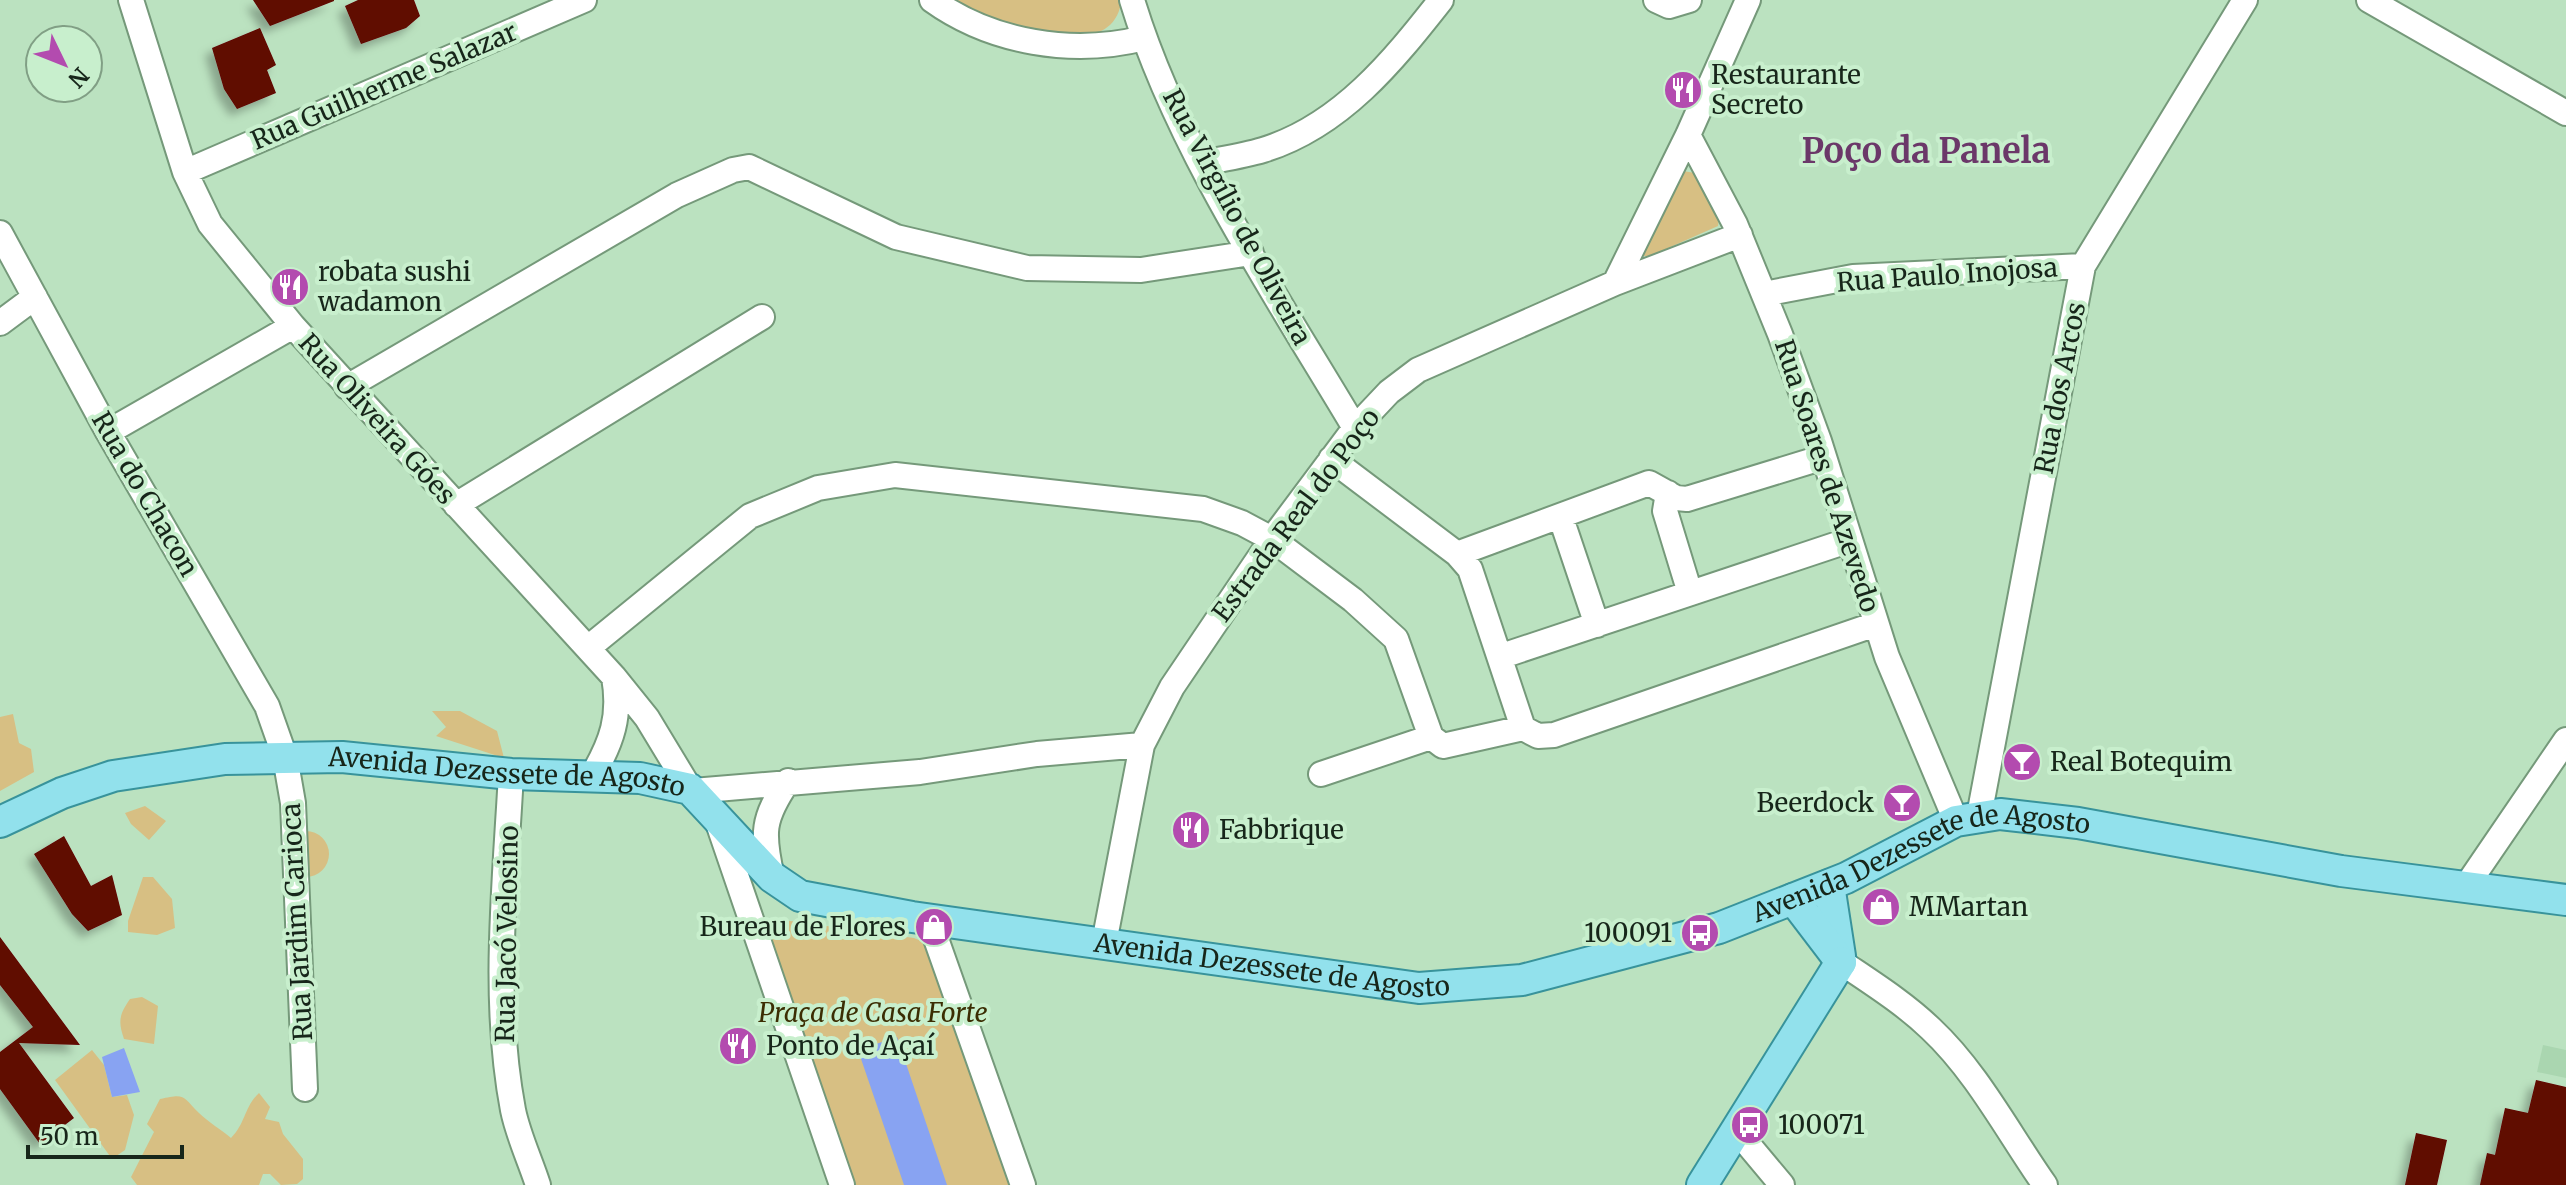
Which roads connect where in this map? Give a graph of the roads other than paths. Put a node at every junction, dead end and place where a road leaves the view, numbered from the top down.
1 (131, 0) edge
2 (584, 0) edge
3 (932, 0) edge
4 (1132, 0) edge
5 (1441, 0) edge
6 (1656, 0) edge
7 (1689, 0) edge
8 (1748, 0) edge
9 (2245, 0) edge
10 (2369, 0) edge
11 (1144, 38) junction
12 (2566, 113) edge
13 (1688, 135) junction
14 (1202, 163) junction
15 (185, 172) junction
16 (0, 233) edge
17 (1740, 235) junction
18 (1251, 253) junction
19 (2083, 266) junction
20 (1615, 283) junction
21 (1764, 294) junction
22 (35, 297) junction
23 (762, 317) dead end
24 (0, 323) edge
25 (293, 326) junction
26 (347, 387) junction
27 (1355, 428) junction
28 (108, 432) junction
29 (1824, 457) junction
30 (1331, 459) junction
31 (1668, 493) junction
32 (456, 505) junction
33 (1561, 518) junction
34 (1272, 539) junction
35 (1850, 540) junction
36 (1457, 554) junction
37 (1690, 593) junction
38 (1876, 624) junction
39 (1597, 625) junction
40 (588, 648) junction
41 (1502, 656) junction
42 (614, 677) junction
43 (1523, 728) junction
44 (1431, 737) junction
45 (2566, 740) edge
46 (1142, 745) junction
47 (285, 757) junction
48 (511, 774) junction
49 (1321, 774) dead end
50 (592, 776) junction
51 (788, 781) junction
52 (691, 790) junction
53 (716, 814) junction
54 (8, 815) edge
55 (1968, 819) junction
56 (772, 877) junction
57 (1829, 885) junction
58 (2467, 885) junction
59 (1793, 899) junction
60 (2566, 900) edge
61 (929, 919) junction
62 (1104, 943) junction
63 (1841, 962) junction
64 (305, 1089) dead end
65 (1736, 1130) junction
66 (538, 1185) edge
67 (842, 1185) edge
68 (1023, 1185) edge
69 (1702, 1185) edge
70 (1782, 1185) edge
71 (2045, 1185) edge

1 - 15 street, Rua Oliveira Góes
2 - 15 street, Rua Guilherme Salazar
3 - 11 street
4 - 11 street, Rua Virgílio de Oliveira
5 - 14 street
6 - 7 street
8 - 13 street
9 - 19 street, Rua dos Arcos
10 - 12 street
11 - 14 street, Rua Virgílio de Oliveira
13 - 17 street, Rua Soares de Azevedo
13 - 20 street
14 - 18 street, Rua Virgílio de Oliveira
15 - 25 street, Rua Oliveira Góes
16 - 22 street, Rua do Chacon
17 - 20 street, Estrada Real do Poço
17 - 21 street, Rua Soares de Azevedo
18 - 26 street
18 - 27 street, Rua Virgílio de Oliveira
19 - 21 street, Rua Paulo Inojosa
19 - 55 street, Rua dos Arcos
20 - 27 street, Estrada Real do Poço
21 - 29 street, Rua Soares de Azevedo
22 - 24 street
22 - 28 street, Rua do Chacon
23 - 32 street
25 - 26 street, Rua Oliveira Góes
25 - 28 street
26 - 32 street, Rua Oliveira Góes
27 - 30 street, Estrada Real do Poço
28 - 47 street, Rua do Chacon
29 - 31 street
29 - 35 street, Rua Soares de Azevedo
30 - 34 street, Estrada Real do Poço
30 - 36 street
31 - 33 street
31 - 37 street
32 - 40 street, Rua Oliveira Góes
33 - 36 street
33 - 39 street
34 - 40 street
34 - 44 street
34 - 46 street, Estrada Real do Poço
35 - 37 street
35 - 38 street, Rua Soares de Azevedo
36 - 41 street
37 - 39 street
38 - 43 street
38 - 55 street, Rua Soares de Azevedo
39 - 41 street
40 - 42 street, Rua Oliveira Góes
41 - 43 street
42 - 50 street
42 - 52 street, Rua Oliveira Góes
43 - 44 street
44 - 49 street
45 - 58 street
46 - 51 street
46 - 62 street, Estrada Real do Poço
47 - 48 main road, Avenida Dezessete de Agosto
47 - 54 main road, Avenida Dezessete de Agosto
47 - 64 street, Rua Jardim Carioca
48 - 50 main road, Avenida Dezessete de Agosto
48 - 66 street, Rua Jacó Velosino
50 - 52 main road, Avenida Dezessete de Agosto
51 - 52 street
51 - 56 street
52 - 53 main road, Avenida Dezessete de Agosto
53 - 56 main road, Avenida Dezessete de Agosto
53 - 67 street
55 - 57 main road, Avenida Dezessete de Agosto
55 - 58 main road, Avenida Dezessete de Agosto
56 - 61 main road, Avenida Dezessete de Agosto
57 - 59 main road, Avenida Dezessete de Agosto
57 - 63 main road
58 - 60 main road, Avenida Dezessete de Agosto
59 - 62 main road, Avenida Dezessete de Agosto
59 - 63 main road
61 - 62 main road, Avenida Dezessete de Agosto
61 - 68 street
63 - 65 main road
63 - 71 street
65 - 69 main road
65 - 70 street

